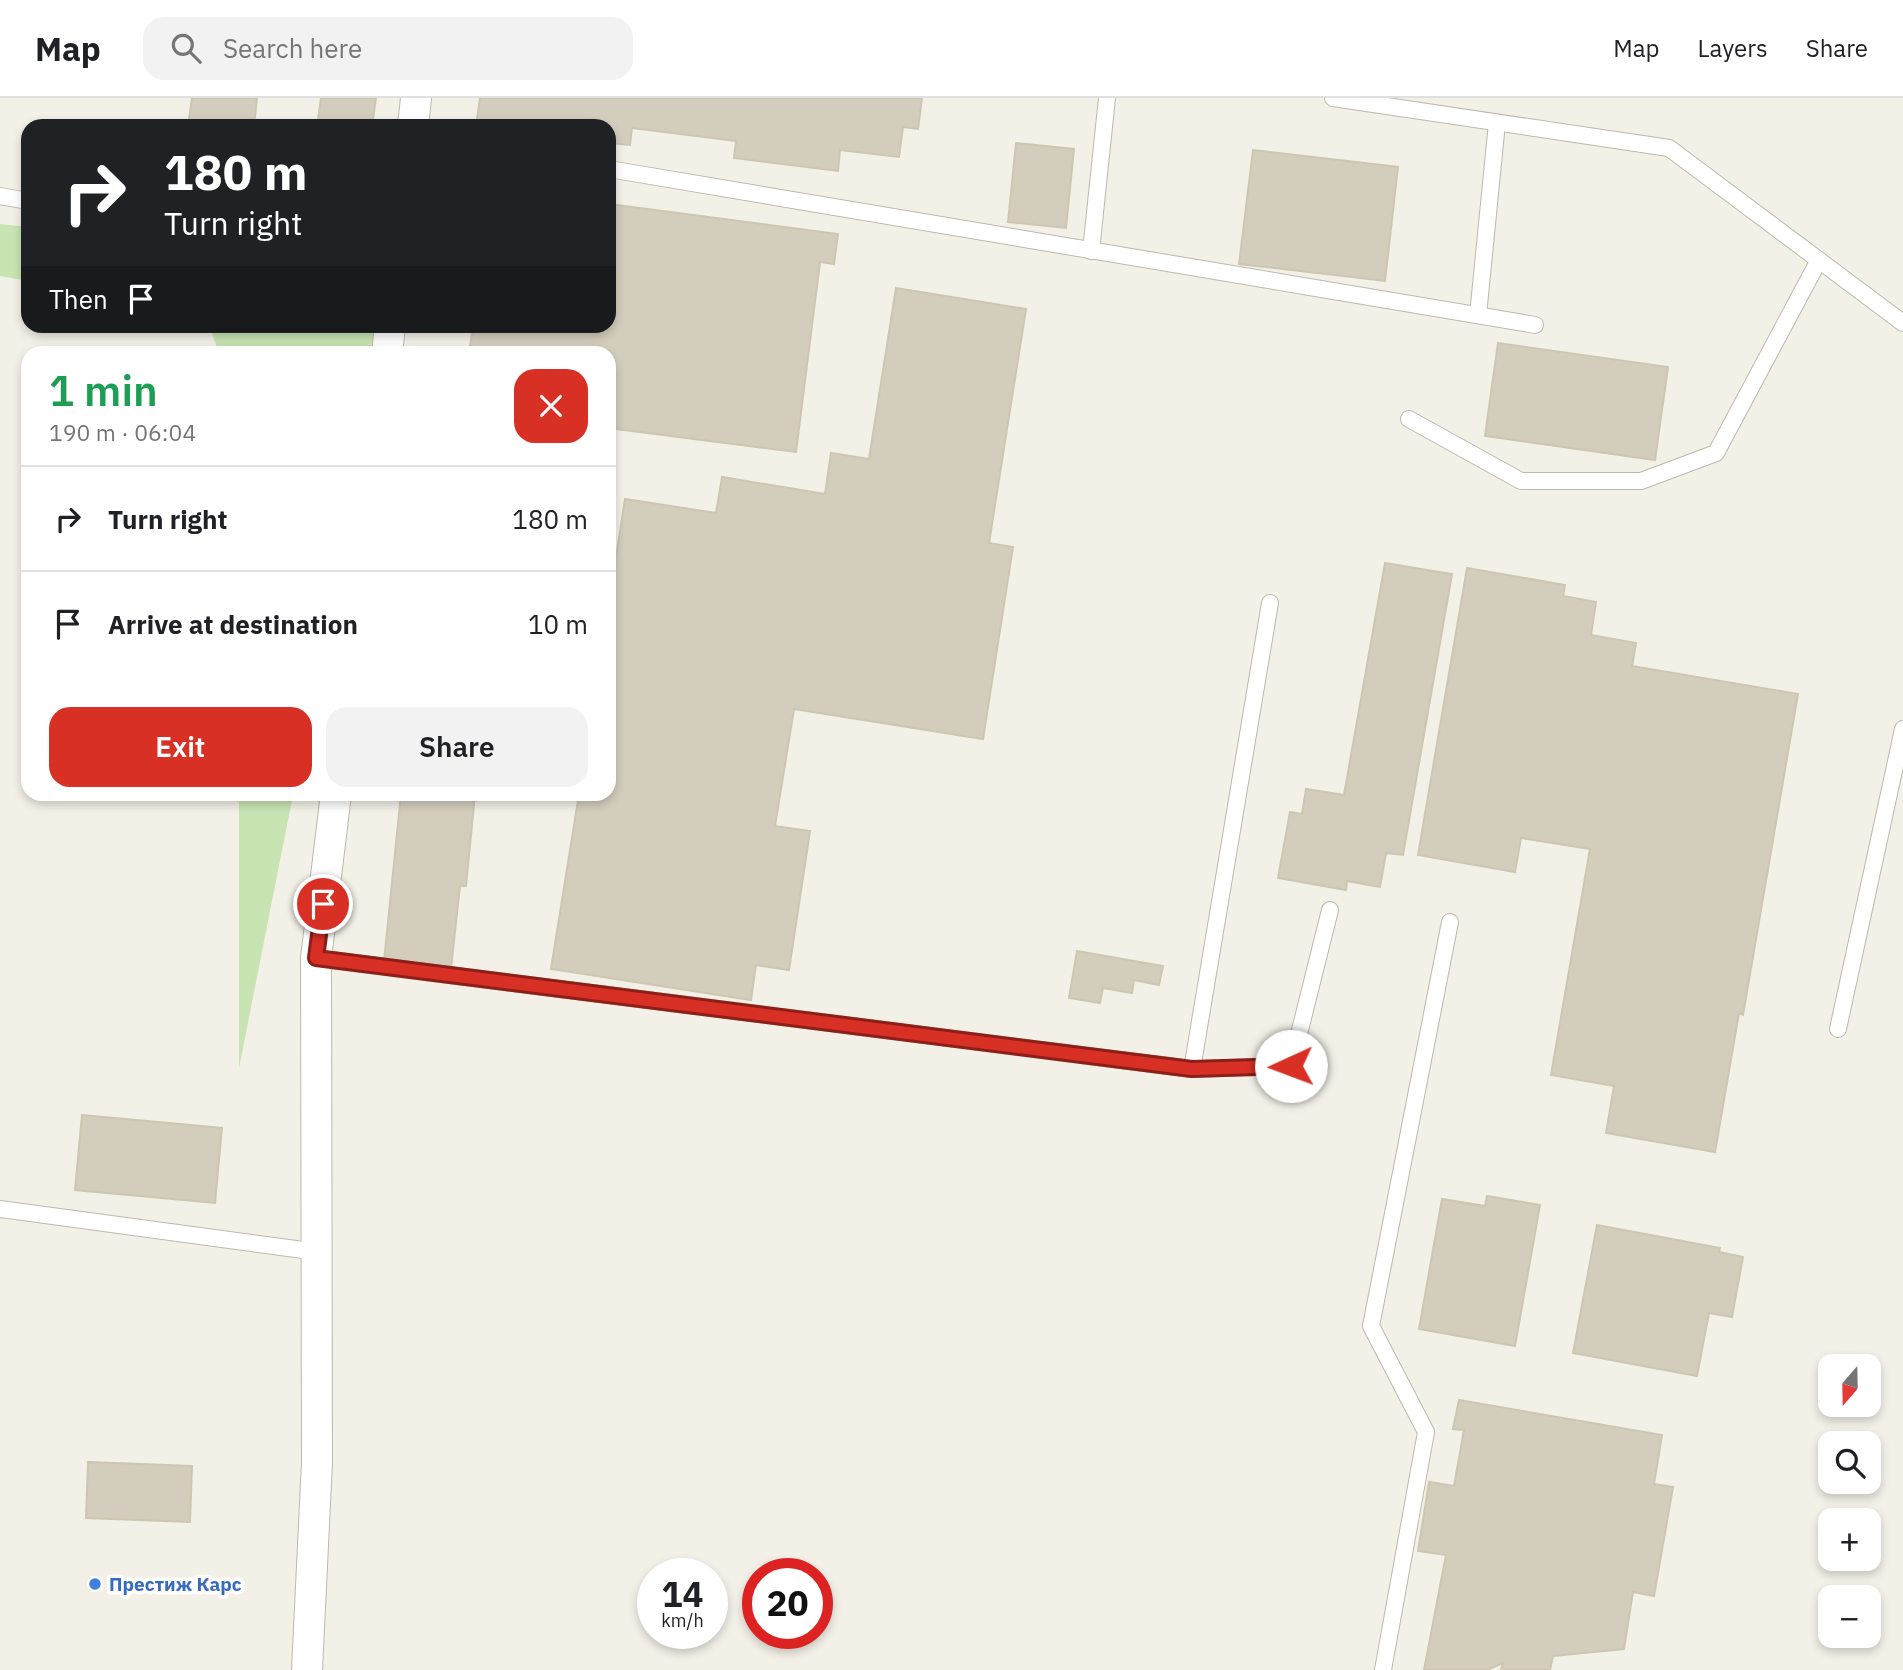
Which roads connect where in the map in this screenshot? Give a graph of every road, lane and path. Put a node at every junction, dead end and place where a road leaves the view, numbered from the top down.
1 (416, 98) edge
2 (1107, 98) edge
3 (1333, 98) edge
4 (414, 119) edge
5 (1497, 123) junction
6 (616, 170) edge
7 (0, 196) edge
8 (21, 200) edge
9 (1091, 251) junction
10 (1819, 260) junction
11 (1478, 315) junction
12 (1903, 323) edge
13 (1535, 325) dead end
14 (1409, 419) dead end
15 (1270, 603) dead end
16 (1903, 729) edge
17 (334, 801) edge
18 (1329, 910) dead end
19 (1450, 922) dead end
20 (316, 958) junction
21 (1838, 1030) dead end
22 (1192, 1069) junction
23 (0, 1209) edge
24 (318, 1252) junction
25 (307, 1670) edge
26 (1383, 1670) edge

1 - 4 street
2 - 9 lane
3 - 5 lane
5 - 10 lane
5 - 11 lane
6 - 9 lane
7 - 8 lane
9 - 11 lane
10 - 12 lane
10 - 14 lane
11 - 13 lane
15 - 22 lane
16 - 21 lane
17 - 20 street
18 - 22 lane
19 - 26 lane
20 - 22 lane
20 - 24 street
23 - 24 lane
24 - 25 street

